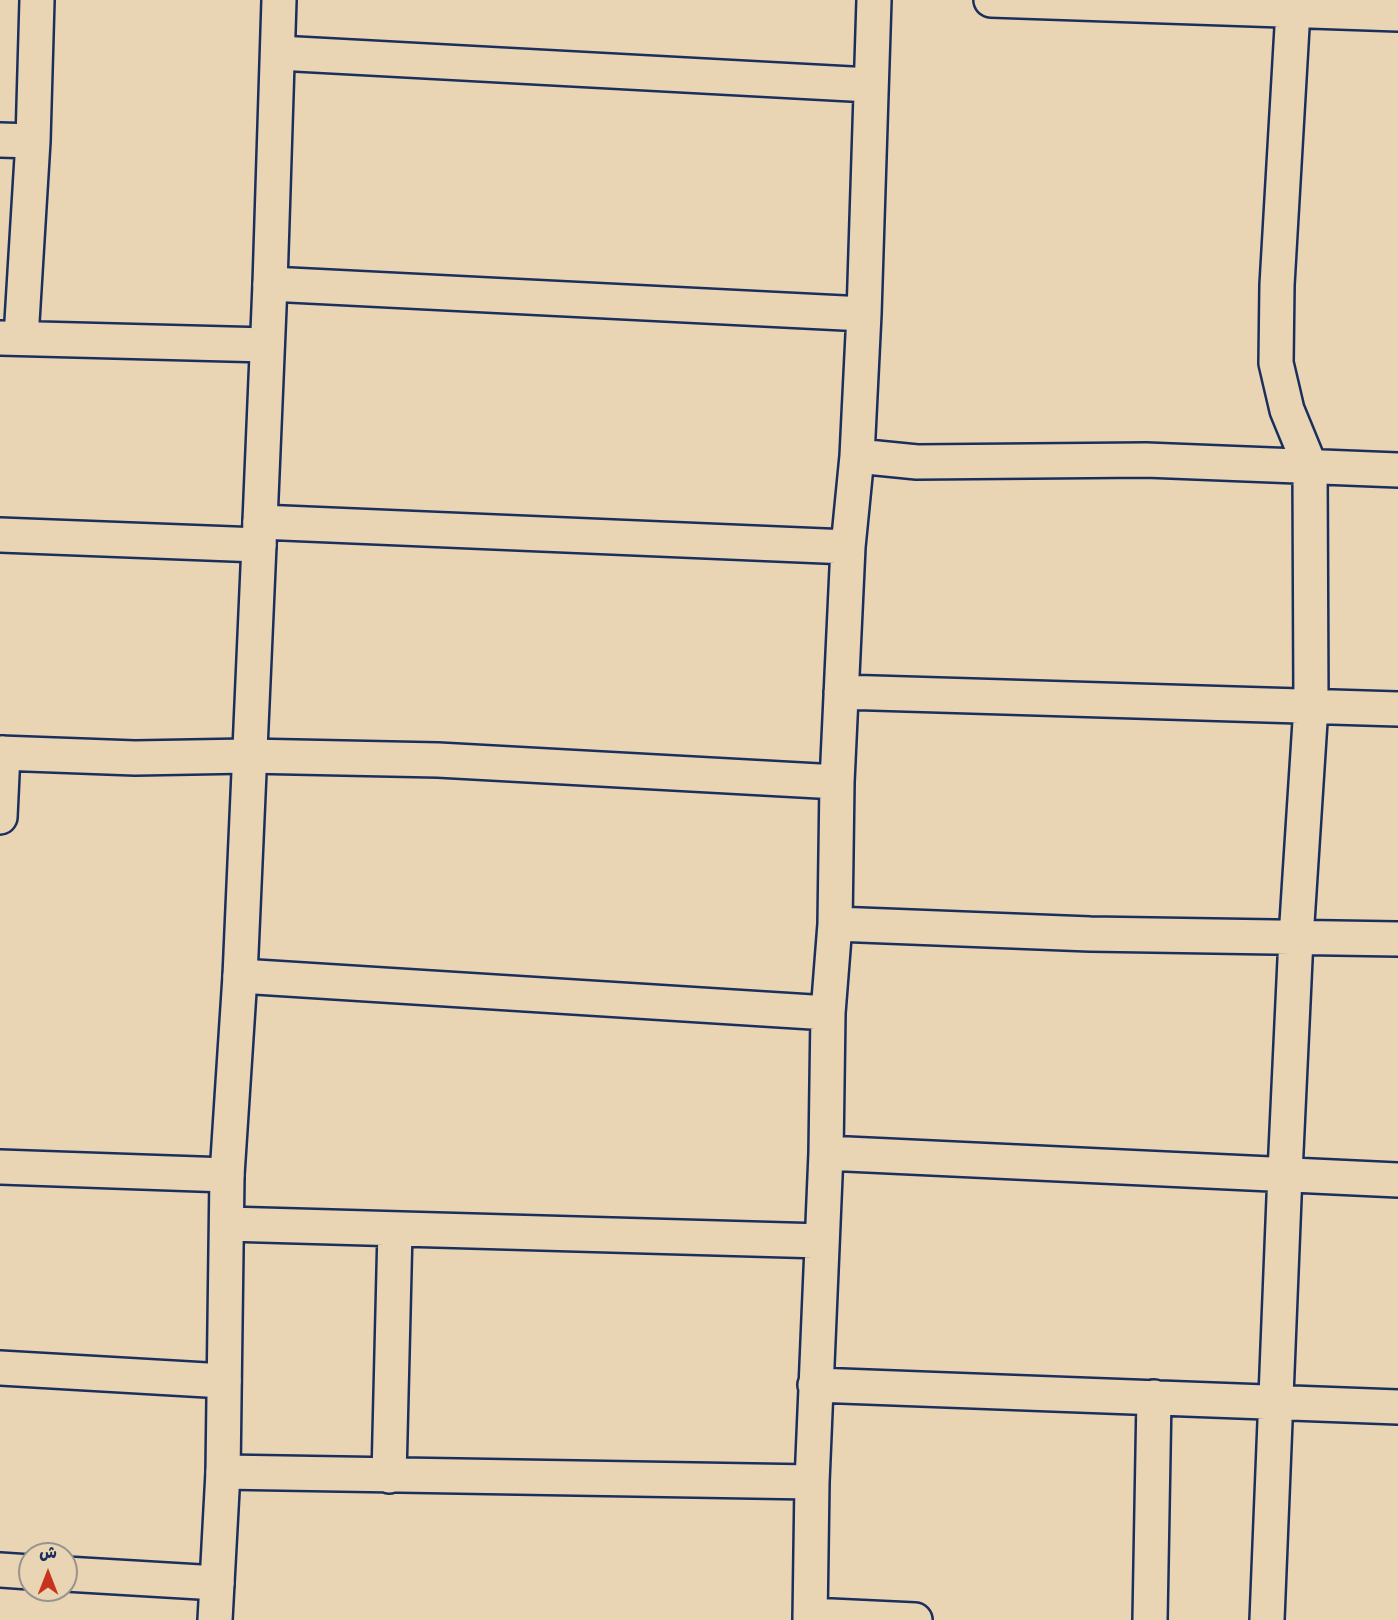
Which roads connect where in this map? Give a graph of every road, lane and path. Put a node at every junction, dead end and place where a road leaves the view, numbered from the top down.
1 (38, 0) edge
2 (279, 0) edge
3 (874, 0) edge
4 (991, 0) edge
5 (1260, 4) edge
6 (1293, 10) junction
7 (1398, 14) edge
8 (278, 53) junction
9 (870, 85) junction
10 (0, 140) edge
11 (33, 141) junction
12 (270, 284) junction
13 (864, 314) junction
14 (11, 338) edge
15 (267, 345) junction
16 (857, 456) junction
17 (1310, 466) junction
18 (1398, 470) edge
19 (260, 534) junction
20 (0, 535) edge
21 (848, 547) junction
22 (841, 692) junction
23 (1311, 706) junction
24 (1398, 709) edge
25 (2, 753) edge
26 (248, 756) junction
27 (837, 782) junction
28 (0, 818) edge
29 (835, 924) junction
30 (1296, 938) junction
31 (1398, 939) edge
32 (240, 976) junction
33 (828, 1013) junction
34 (826, 1153) junction
35 (0, 1167) edge
36 (1285, 1173) junction
37 (227, 1175) junction
38 (1398, 1180) edge
39 (227, 1224) junction
40 (395, 1230) junction
41 (822, 1241) junction
42 (0, 1368) edge
43 (224, 1381) junction
44 (815, 1385) junction
45 (1154, 1396) junction
46 (1275, 1401) junction
47 (1398, 1407) edge
48 (223, 1472) junction
49 (389, 1476) junction
50 (812, 1482) junction
51 (0, 1570) edge
52 (18, 1571) edge
53 (78, 1575) edge
54 (217, 1583) junction
55 (810, 1618) edge
56 (215, 1620) edge
57 (915, 1620) edge
58 (1150, 1620) edge
59 (1267, 1620) edge

1 - 11 street
2 - 8 street
3 - 9 street
4 - 5 street
5 - 6 street
6 - 7 street
6 - 17 street
8 - 9 street
8 - 12 street
9 - 13 street
10 - 11 street
11 - 14 street
12 - 13 street
12 - 15 street
13 - 16 street
14 - 15 street
15 - 19 street
16 - 17 street
16 - 21 street
17 - 18 street
17 - 23 street
19 - 20 street
19 - 21 street
19 - 26 street
21 - 22 street
22 - 23 street
22 - 27 street
23 - 24 street
23 - 30 street
25 - 26 street
25 - 28 street
26 - 27 street
26 - 32 street
27 - 29 street
29 - 30 street
29 - 33 street
30 - 31 street
30 - 36 street
32 - 33 street
32 - 37 street
33 - 34 street
34 - 36 street
34 - 41 street
35 - 37 street
36 - 38 street
36 - 46 street
37 - 39 street
39 - 40 street
39 - 43 street
40 - 41 street
40 - 49 street
41 - 44 street
42 - 43 street
43 - 48 street
44 - 45 street
44 - 50 street
45 - 46 street
45 - 58 street
46 - 47 street
46 - 59 street
48 - 49 street
48 - 54 street
49 - 50 street
50 - 55 street
51 - 52 street
53 - 54 street
54 - 56 street
55 - 57 street

